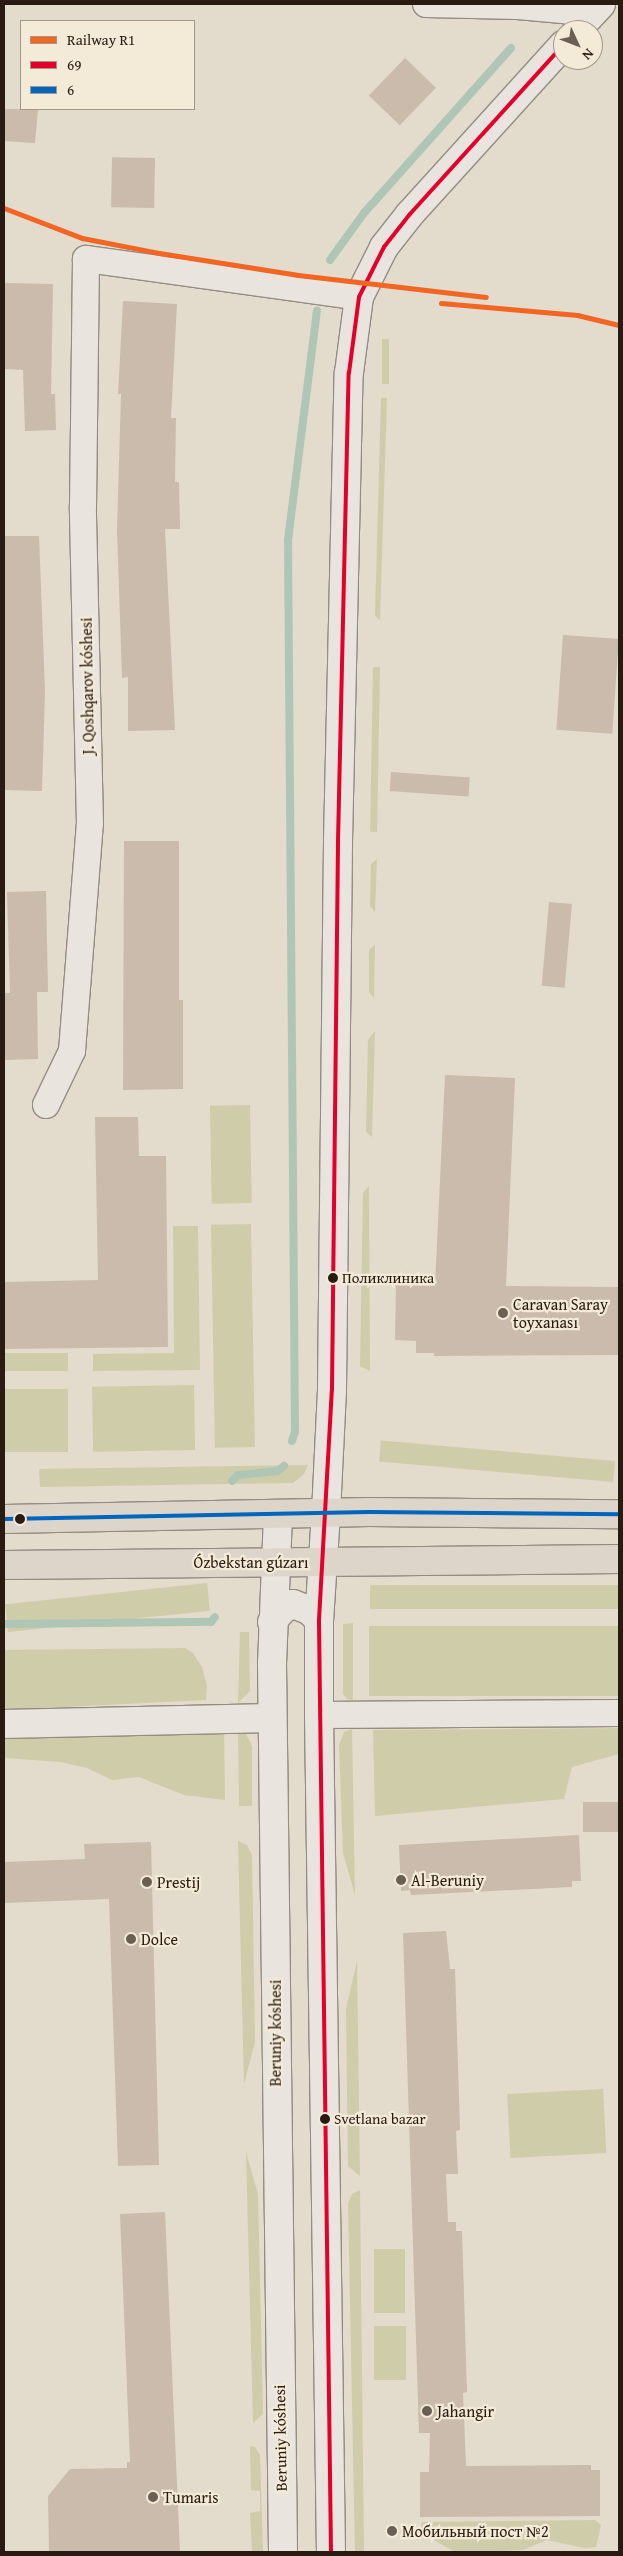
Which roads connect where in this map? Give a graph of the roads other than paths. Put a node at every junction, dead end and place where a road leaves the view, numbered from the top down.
1 (426, 4) edge
2 (591, 15) edge
3 (553, 56) edge
4 (359, 297) junction
5 (46, 1105) dead end
6 (326, 1513) junction
7 (619, 1514) edge
8 (278, 1515) junction
9 (4, 1519) edge
10 (619, 1559) edge
11 (275, 1562) junction
12 (323, 1562) junction
13 (4, 1564) edge
14 (319, 1620) junction
15 (272, 1622) junction
16 (619, 1713) edge
17 (319, 1715) junction
18 (272, 1718) junction
19 (4, 1724) edge
20 (283, 2552) edge
21 (331, 2552) edge

1 - 2 street
3 - 4 main road
4 - 5 street, J. Qoshqarov kóshesi
4 - 6 main road
6 - 7 main road
6 - 8 main road
6 - 12 main road
8 - 9 main road
8 - 11 main road, Beruniy kóshesi
10 - 12 main road, Ózbekstan gúzarı
11 - 12 main road, Ózbekstan gúzarı
11 - 13 main road, Ózbekstan gúzarı
11 - 15 main road, Beruniy kóshesi
12 - 14 main road
14 - 15 main road
14 - 17 main road
15 - 18 main road, Beruniy kóshesi
16 - 17 street
17 - 21 main road
18 - 19 main road
18 - 20 main road, Beruniy kóshesi

